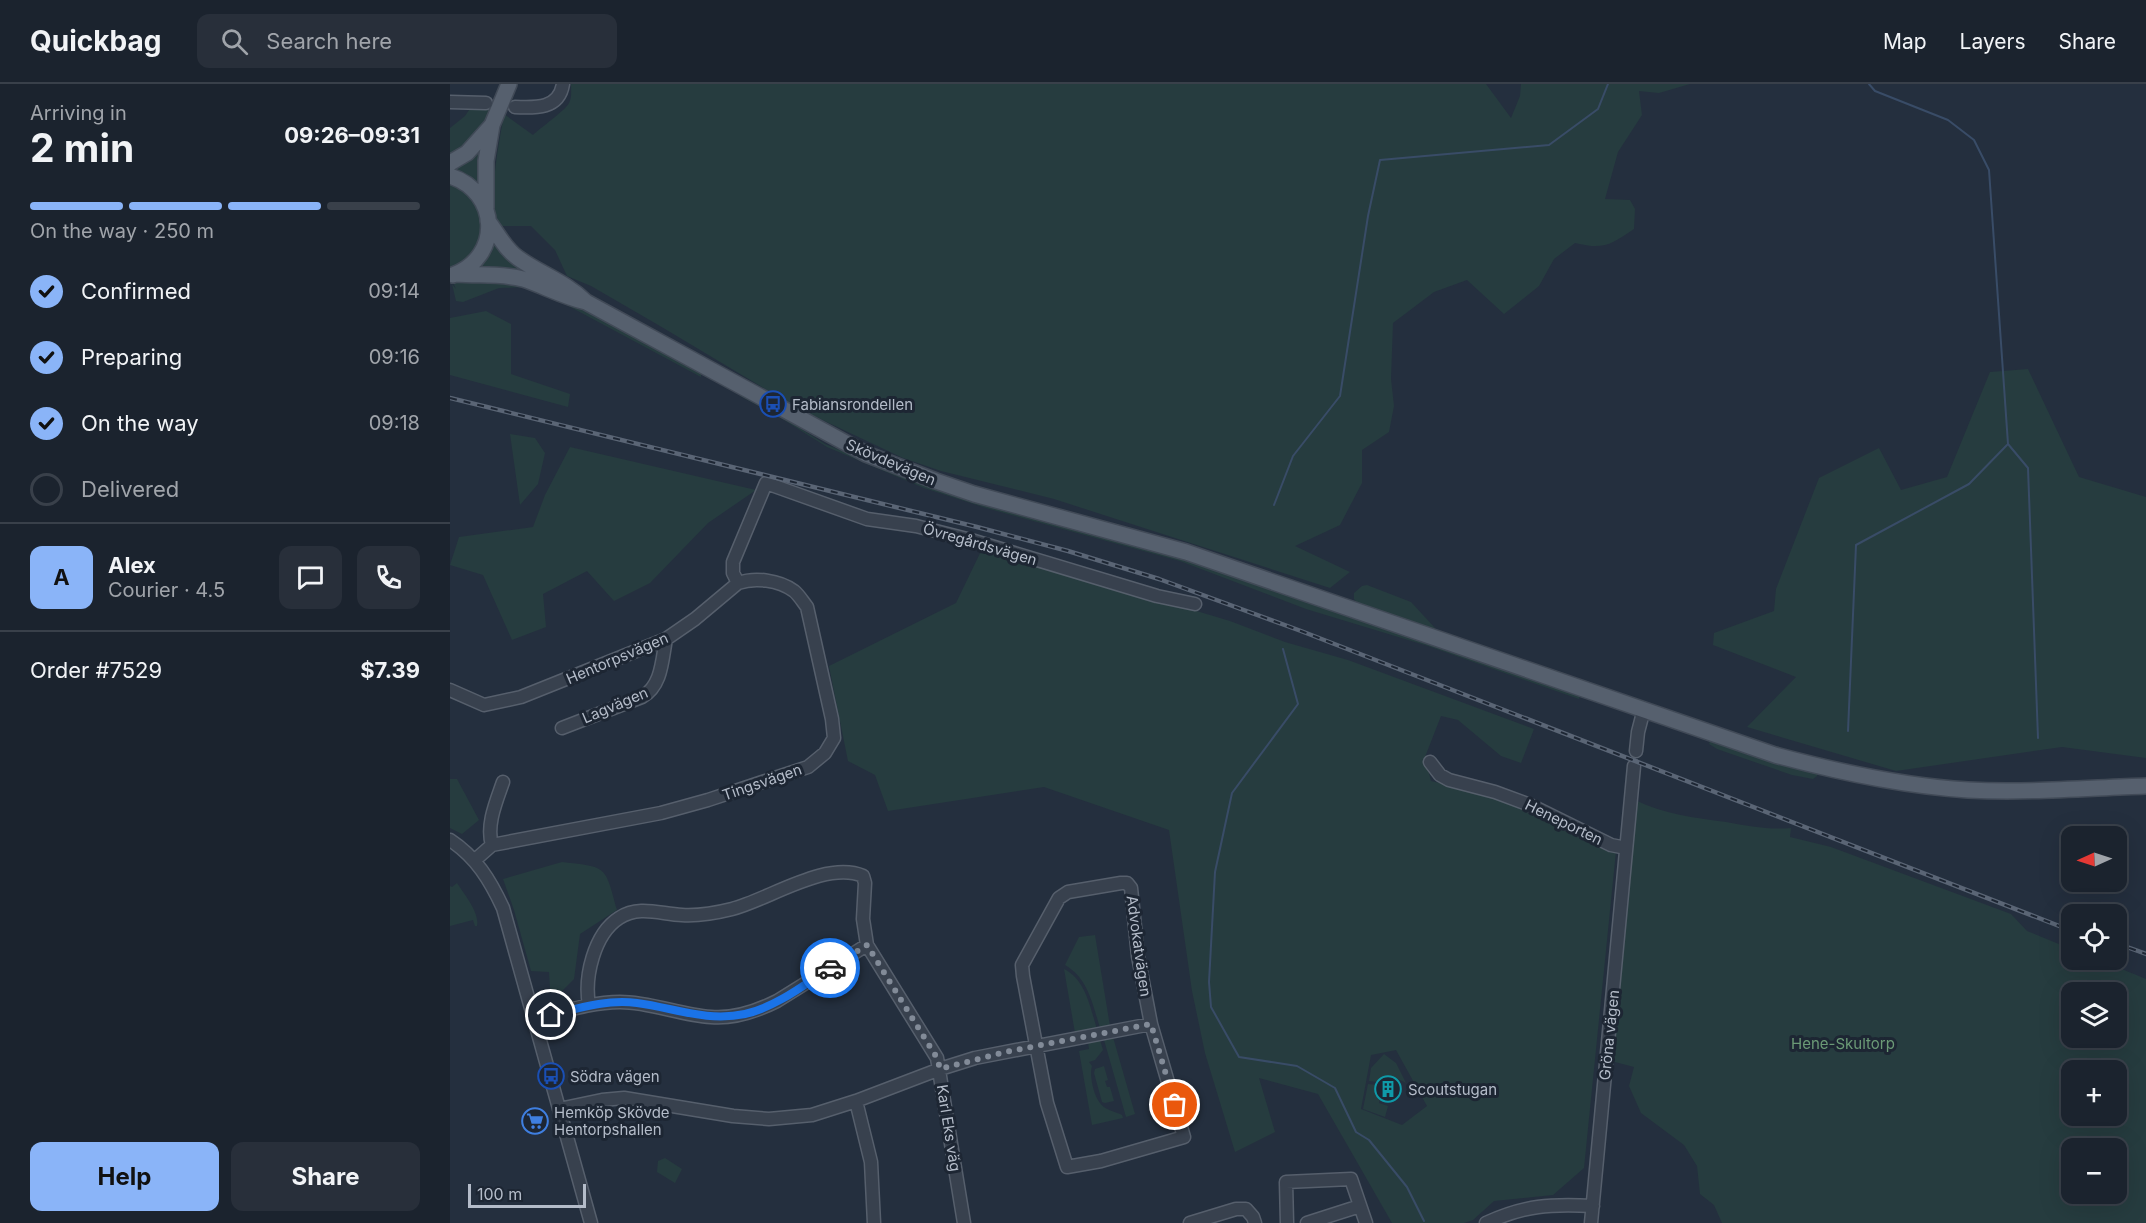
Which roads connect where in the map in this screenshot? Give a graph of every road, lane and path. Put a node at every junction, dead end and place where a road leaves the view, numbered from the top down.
1 (509, 84) edge
2 (563, 84) edge
3 (450, 102) edge
4 (486, 103) dead end
5 (515, 107) dead end
6 (492, 125) junction
7 (450, 163) edge
8 (450, 176) edge
9 (487, 215) junction
10 (453, 275) edge
11 (586, 302) junction
12 (738, 583) junction
13 (1195, 604) dead end
14 (666, 639) junction
15 (450, 690) edge
16 (1644, 709) junction
17 (562, 728) dead end
18 (1636, 751) dead end
19 (1430, 762) dead end
20 (1634, 766) dead end
21 (503, 782) dead end
22 (2146, 786) edge
23 (450, 840) edge
24 (492, 845) junction
25 (1626, 848) junction
26 (474, 860) junction
27 (867, 945) junction
28 (589, 1005) junction
29 (535, 1018) junction
30 (1151, 1024) junction
31 (1036, 1046) junction
32 (940, 1069) junction
33 (856, 1101) junction
34 (559, 1109) junction
35 (1360, 1206) junction
36 (1593, 1206) junction
37 (591, 1223) edge
38 (874, 1223) edge
39 (964, 1223) edge
40 (1190, 1223) edge
41 (1255, 1223) edge
42 (1287, 1223) edge
43 (1307, 1223) edge
44 (1366, 1223) edge
45 (1486, 1223) edge
46 (1591, 1223) edge

1 - 6 main road
2 - 5 street
3 - 4 street
6 - 7 main road
6 - 9 main road
8 - 9 main road
9 - 10 main road
9 - 11 main road
10 - 11 main road
11 - 16 main road, Skövdevägen
12 - 13 street, Övregårdsvägen
12 - 14 street, Hentorpsvägen
12 - 24 street, Tingsvägen
14 - 15 street, Hentorpsvägen
14 - 17 street, Lagvägen
16 - 18 street
16 - 22 main road, Skövdevägen
19 - 25 street, Heneporten
20 - 25 street, Heneporten
21 - 24 street
23 - 26 street
24 - 26 street, Tingsvägen
25 - 36 street, Gröna vägen
26 - 29 street
27 - 28 street
27 - 28 street
27 - 32 street, Karl Eks väg
28 - 29 street
29 - 34 street
30 - 31 street
30 - 31 street
30 - 31 street, Advokatvägen
31 - 32 street
32 - 33 street
32 - 39 street, Karl Eks väg
33 - 34 street
33 - 38 street
34 - 37 street
35 - 42 street
35 - 43 street
35 - 44 street
36 - 45 street
36 - 46 street, Gröna vägen
40 - 41 street

